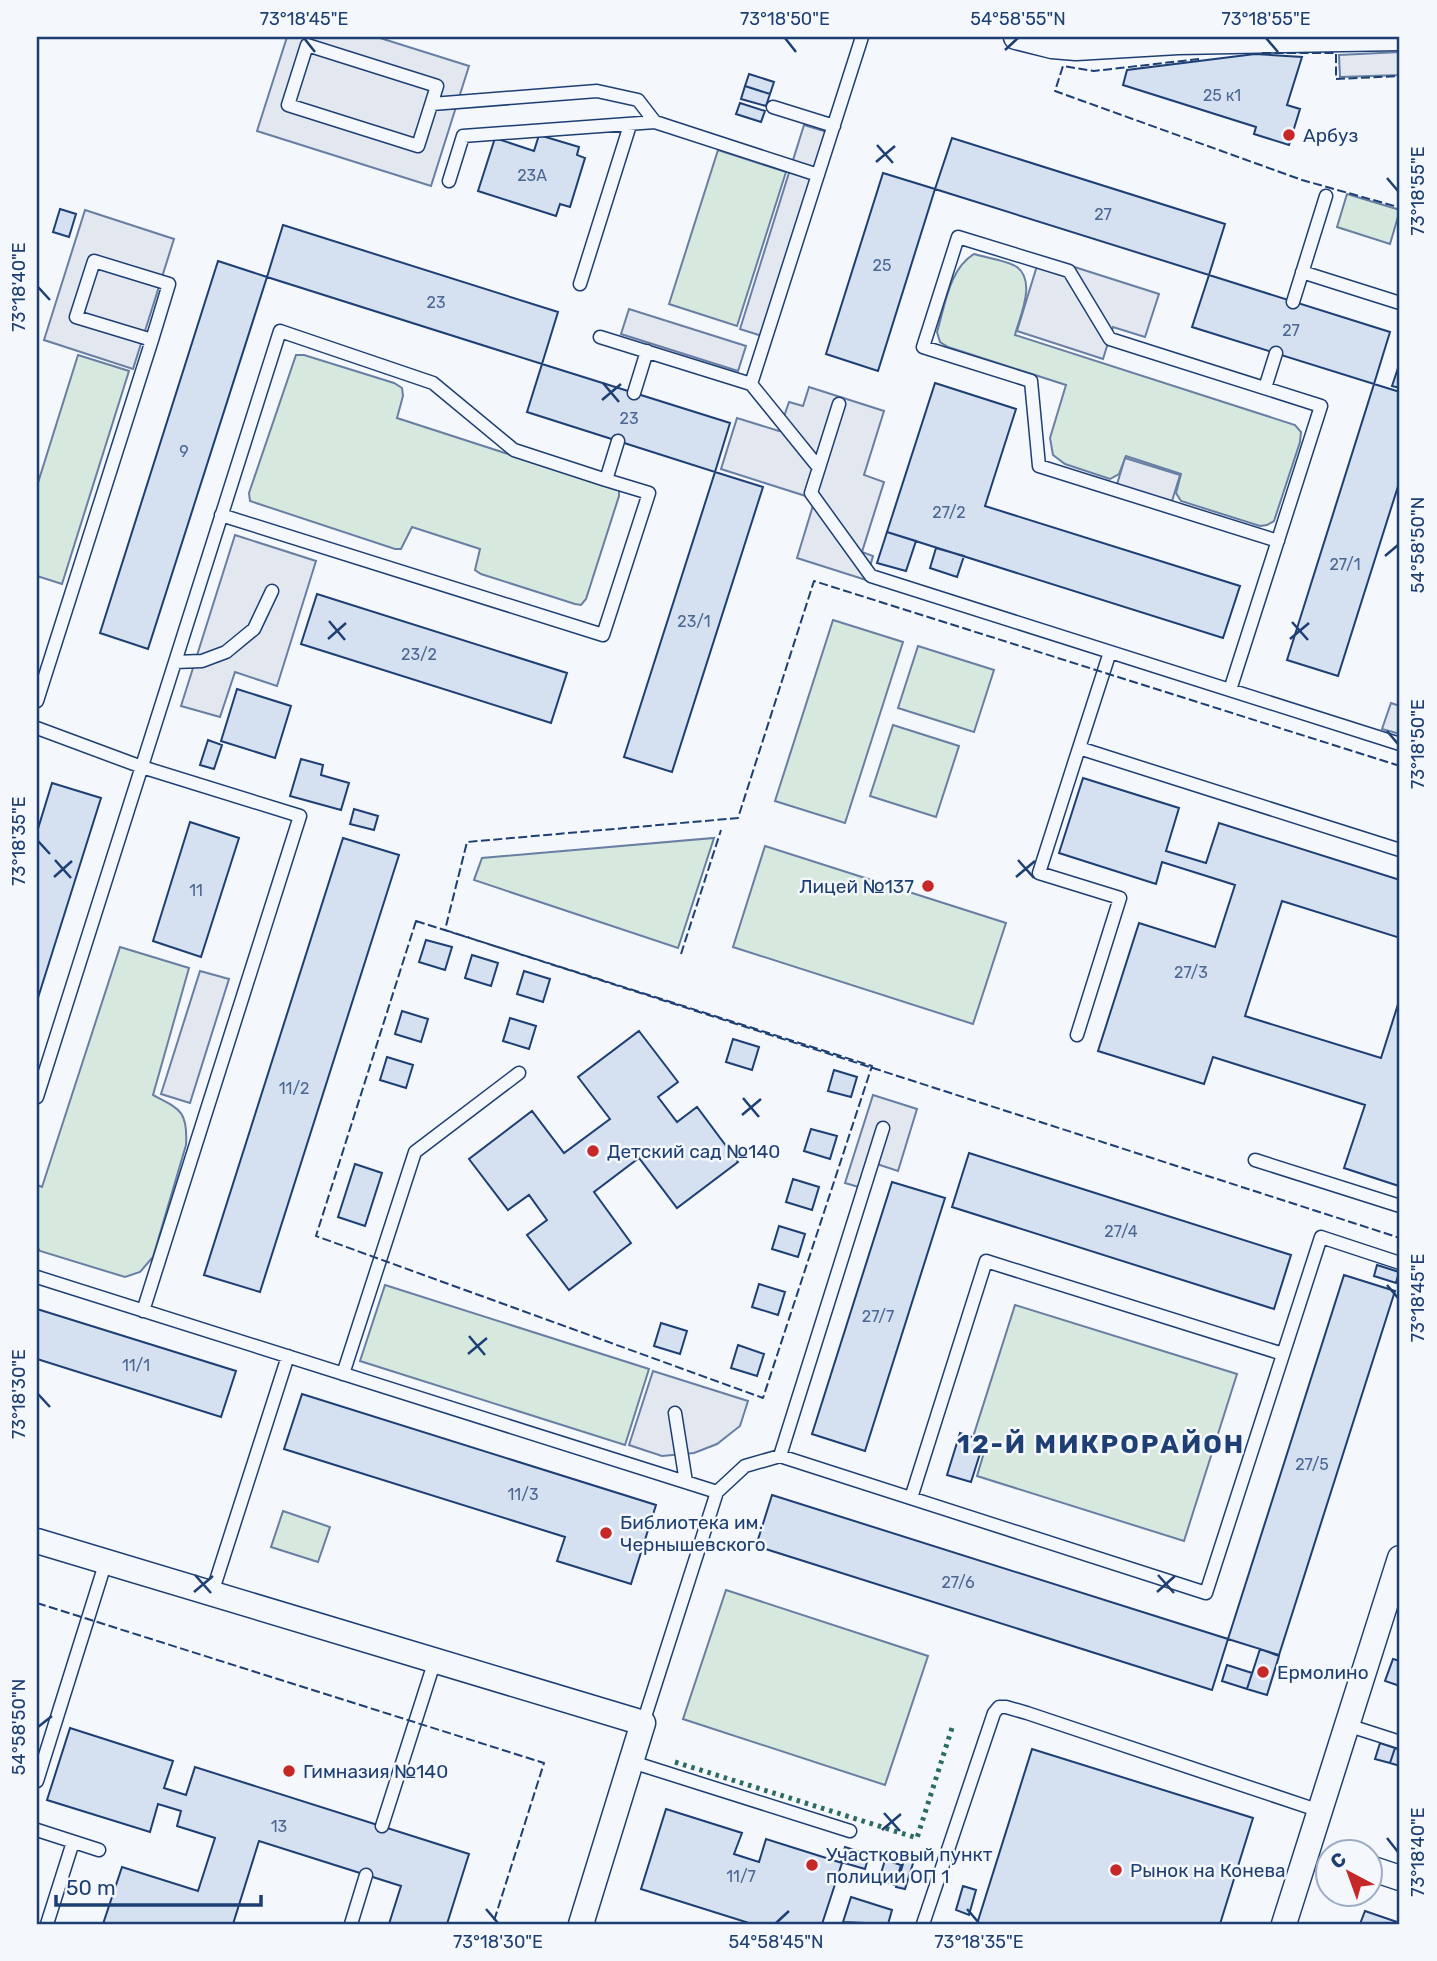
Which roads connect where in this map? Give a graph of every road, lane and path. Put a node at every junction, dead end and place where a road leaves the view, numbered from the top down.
1 (862, 37) edge
2 (1016, 37) edge
3 (1400, 38) edge
4 (432, 104) junction
5 (773, 107) dead end
6 (655, 122) junction
7 (630, 125) junction
8 (834, 126) junction
9 (818, 175) junction
10 (449, 181) dead end
11 (1326, 196) dead end
12 (1302, 272) junction
13 (580, 284) dead end
14 (1293, 302) dead end
15 (1400, 303) edge
16 (600, 337) dead end
17 (152, 340) junction
18 (647, 351) junction
19 (1276, 353) dead end
20 (751, 384) junction
21 (1265, 388) junction
22 (634, 393) dead end
23 (839, 404) dead end
24 (618, 441) dead end
25 (819, 468) junction
26 (606, 480) junction
27 (221, 515) junction
28 (1278, 541) junction
29 (272, 591) dead end
30 (1110, 652) junction
31 (174, 662) junction
32 (1230, 690) junction
33 (37, 701) edge
34 (37, 728) edge
35 (1400, 744) edge
36 (1079, 748) junction
37 (142, 766) junction
38 (1400, 850) edge
39 (1077, 1035) dead end
40 (519, 1073) dead end
41 (37, 1097) edge
42 (883, 1128) dead end
43 (1255, 1160) dead end
44 (1400, 1206) edge
45 (1400, 1263) edge
46 (37, 1277) edge
47 (143, 1311) junction
48 (1283, 1354) junction
49 (288, 1356) junction
50 (343, 1374) junction
51 (675, 1413) dead end
52 (780, 1456) junction
53 (685, 1482) junction
54 (717, 1492) junction
55 (911, 1498) junction
56 (37, 1541) edge
57 (1400, 1558) edge
58 (106, 1561) junction
59 (212, 1593) junction
60 (435, 1660) junction
61 (643, 1723) junction
62 (1347, 1726) junction
63 (1400, 1742) edge
64 (632, 1762) junction
65 (37, 1781) edge
66 (1320, 1811) junction
67 (382, 1826) dead end
68 (37, 1830) edge
69 (850, 1831) dead end
70 (1319, 1839) edge
71 (73, 1842) junction
72 (99, 1850) dead end
73 (1314, 1861) edge
74 (366, 1875) dead end
75 (47, 1924) edge
76 (351, 1924) edge
77 (582, 1924) edge
78 (923, 1924) edge
79 (1284, 1924) edge

1 - 8 lane
2 - 3 street
4 - 4 lane
4 - 6 lane
5 - 8 lane
6 - 7 lane
6 - 9 lane
7 - 10 lane
7 - 13 lane
8 - 9 lane
9 - 20 lane
11 - 12 lane
12 - 14 lane
12 - 15 lane
16 - 18 lane
17 - 17 lane
17 - 33 lane
18 - 20 lane
18 - 22 lane
19 - 21 lane
20 - 25 lane
21 - 28 lane
21 - 28 lane
23 - 25 lane
24 - 26 lane
25 - 30 lane
26 - 27 lane
26 - 27 lane
27 - 31 lane
28 - 32 lane
29 - 31 lane
30 - 32 lane
30 - 36 lane
31 - 37 lane
32 - 35 lane
34 - 37 lane
36 - 38 lane
36 - 39 lane
37 - 41 lane
37 - 47 lane
40 - 50 lane
42 - 52 lane
43 - 44 lane
45 - 48 lane
46 - 47 lane
47 - 49 lane
48 - 55 lane
48 - 55 lane
49 - 50 lane
49 - 59 lane
50 - 53 lane
51 - 53 lane
52 - 54 lane
52 - 55 lane
53 - 54 lane
54 - 61 lane
56 - 58 street
57 - 62 street
58 - 59 street
58 - 65 lane
59 - 60 street
60 - 61 street
60 - 67 lane
61 - 64 street
62 - 63 lane
62 - 66 street
64 - 69 lane
64 - 77 street
66 - 70 street
66 - 78 lane
68 - 71 lane
71 - 72 lane
71 - 75 lane
73 - 79 street
74 - 76 lane

